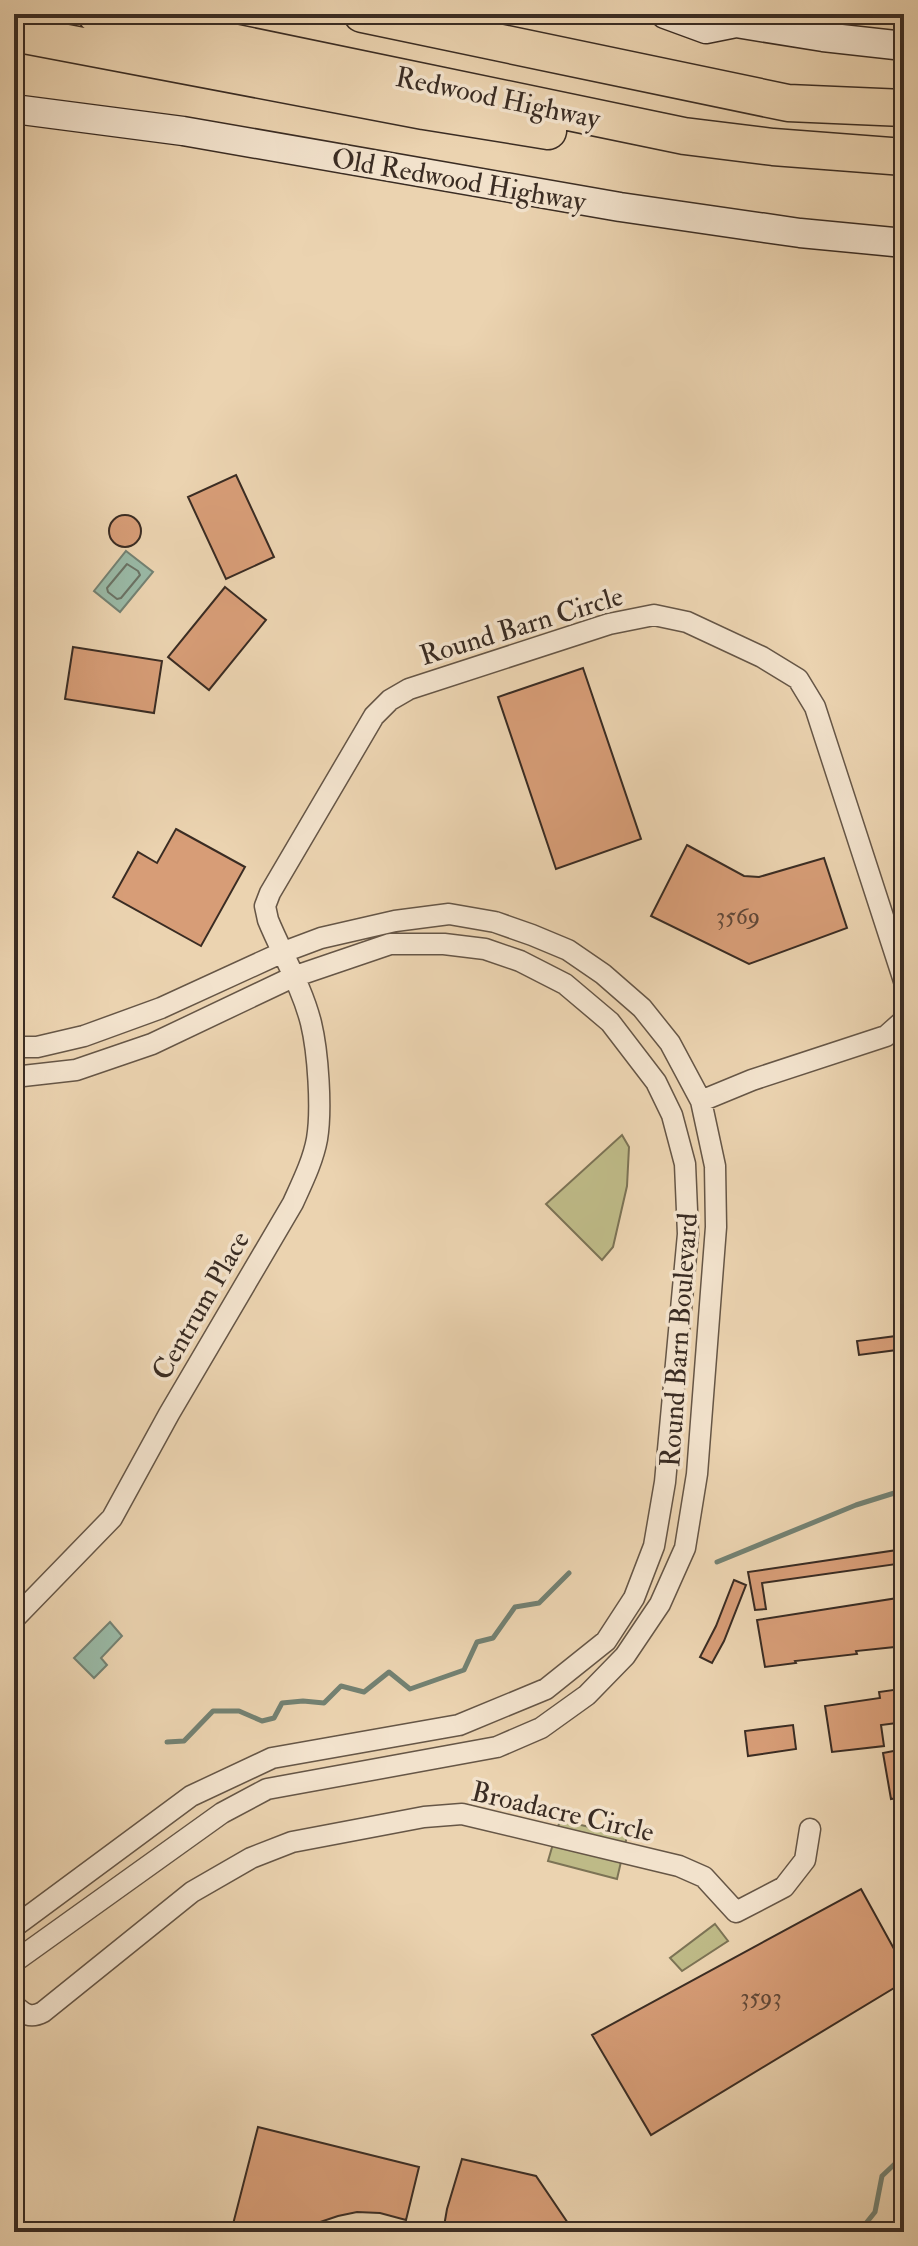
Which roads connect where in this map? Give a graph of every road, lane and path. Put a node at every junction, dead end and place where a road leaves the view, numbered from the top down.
1 (96, 14) edge
2 (362, 14) edge
3 (665, 14) edge
4 (728, 18) edge
5 (14, 33) edge
6 (904, 46) edge
7 (904, 108) edge
8 (14, 109) edge
9 (773, 147) junction
10 (904, 157) edge
11 (904, 243) edge
12 (281, 953) junction
13 (293, 977) junction
14 (904, 981) edge
15 (904, 1020) edge
16 (14, 1047) edge
17 (14, 1077) edge
18 (701, 1101) junction
19 (14, 1619) edge
20 (810, 1829) dead end
21 (14, 1927) edge
22 (14, 1962) edge
23 (14, 2005) edge

1 - 9 highway, Redwood Highway
2 - 7 highway, Redwood Highway
3 - 4 main road
4 - 6 main road
5 - 9 highway
8 - 11 main road, Old Redwood Highway
9 - 10 highway, Redwood Highway
12 - 13 street, Round Barn Circle
12 - 14 street, Round Barn Circle
12 - 16 street, Round Barn Boulevard
12 - 18 street, Round Barn Boulevard
13 - 17 street, Round Barn Boulevard
13 - 19 street, Centrum Place
13 - 21 street, Round Barn Boulevard
15 - 18 street
18 - 22 street, Round Barn Boulevard
20 - 23 street, Broadacre Circle

